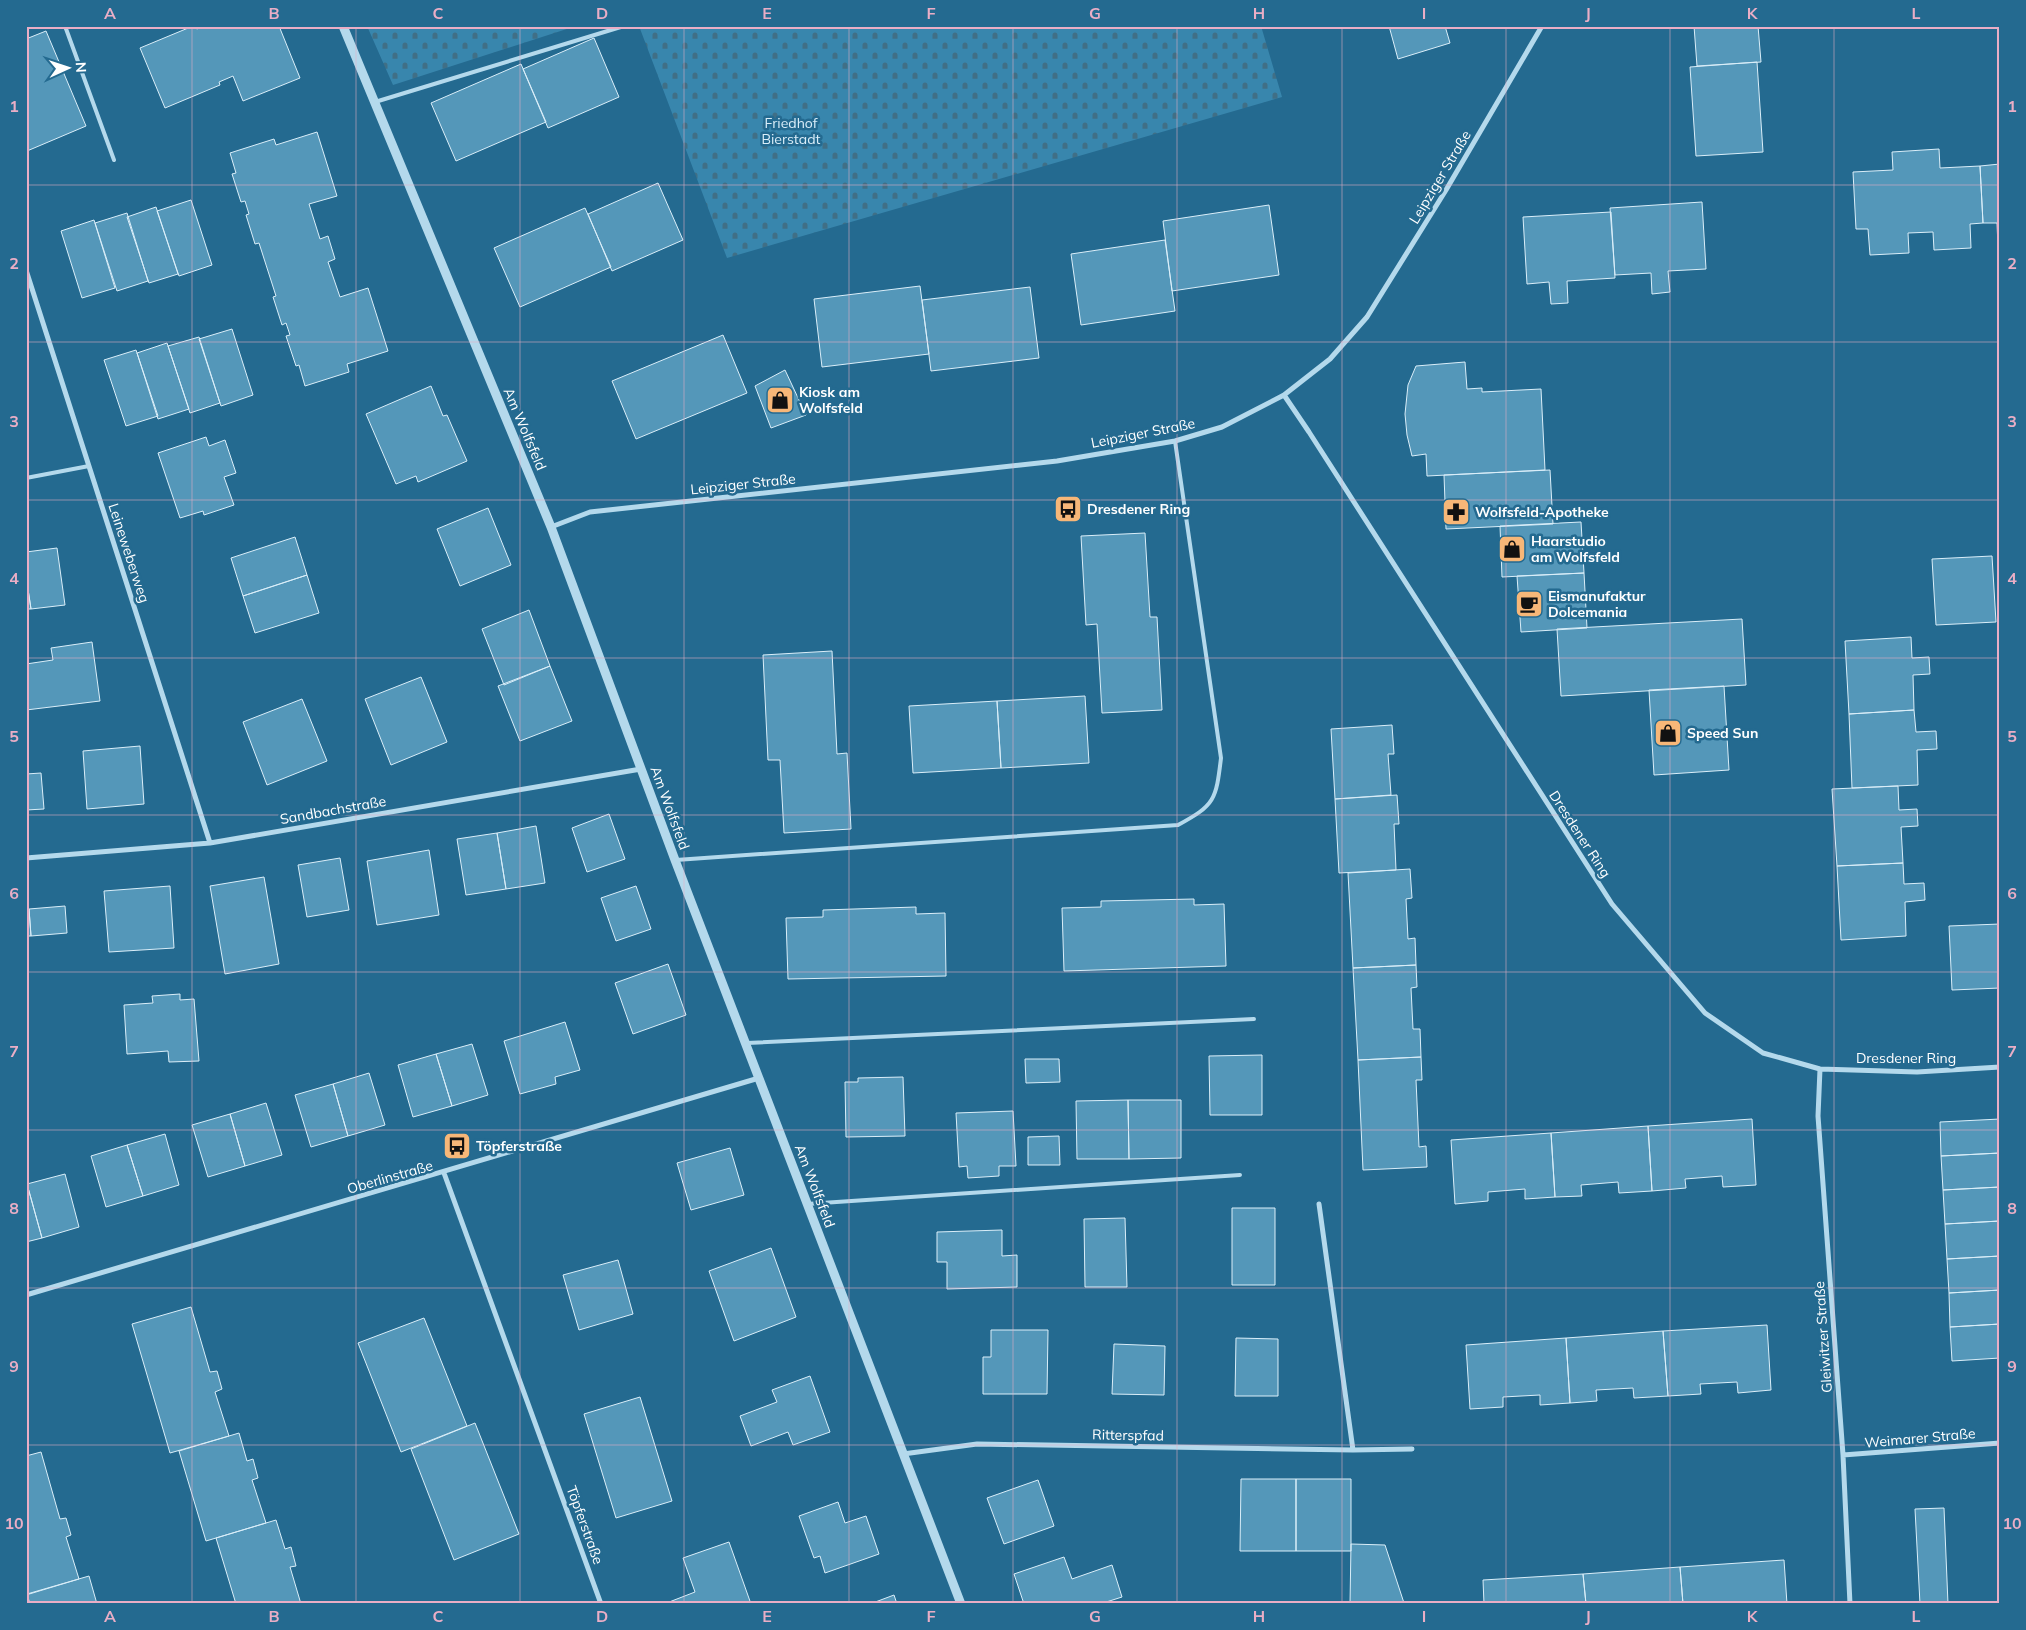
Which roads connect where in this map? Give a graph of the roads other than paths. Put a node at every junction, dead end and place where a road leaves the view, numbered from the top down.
1 (65, 26) edge
2 (342, 26) edge
3 (624, 26) edge
4 (1542, 26) edge
5 (374, 102) junction
6 (114, 160) dead end
7 (26, 270) edge
8 (1284, 395) junction
9 (1175, 441) junction
10 (89, 466) junction
11 (26, 478) edge
12 (551, 527) junction
13 (641, 769) junction
14 (210, 843) junction
15 (26, 858) edge
16 (675, 860) junction
17 (1254, 1019) dead end
18 (745, 1043) junction
19 (2000, 1067) edge
20 (1820, 1069) junction
21 (759, 1078) junction
22 (444, 1173) junction
23 (1240, 1175) dead end
24 (807, 1204) junction
25 (1319, 1204) dead end
26 (26, 1295) edge
27 (2000, 1443) edge
28 (1412, 1449) dead end
29 (1353, 1450) junction
30 (903, 1454) junction
31 (1843, 1455) junction
32 (601, 1604) edge
33 (961, 1604) edge
34 (1850, 1604) edge

1 - 6 lane
2 - 5 street, Am Wolfsfeld
3 - 5 lane
4 - 8 street, Leipziger Straße
5 - 12 street, Am Wolfsfeld
7 - 10 street, Leineweberweg
8 - 9 street, Leipziger Straße
8 - 20 street, Dresdener Ring
9 - 12 street, Leipziger Straße
9 - 16 lane
10 - 11 lane
10 - 14 street, Leineweberweg
12 - 13 street, Am Wolfsfeld
13 - 14 street, Sandbachstraße
13 - 16 street, Am Wolfsfeld
14 - 15 street, Sandbachstraße
16 - 18 street, Am Wolfsfeld
17 - 18 lane
18 - 21 street, Am Wolfsfeld
19 - 20 street, Dresdener Ring
20 - 31 street, Gleiwitzer Straße
21 - 22 street, Oberlinstraße
21 - 24 street, Am Wolfsfeld
22 - 26 street, Oberlinstraße
22 - 32 street, Töpferstraße
23 - 24 lane
24 - 30 street, Am Wolfsfeld
25 - 29 street
27 - 31 street, Weimarer Straße
28 - 29 street, Ritterspfad
29 - 30 street, Ritterspfad
30 - 33 street, Am Wolfsfeld
31 - 34 street, Gleiwitzer Straße

